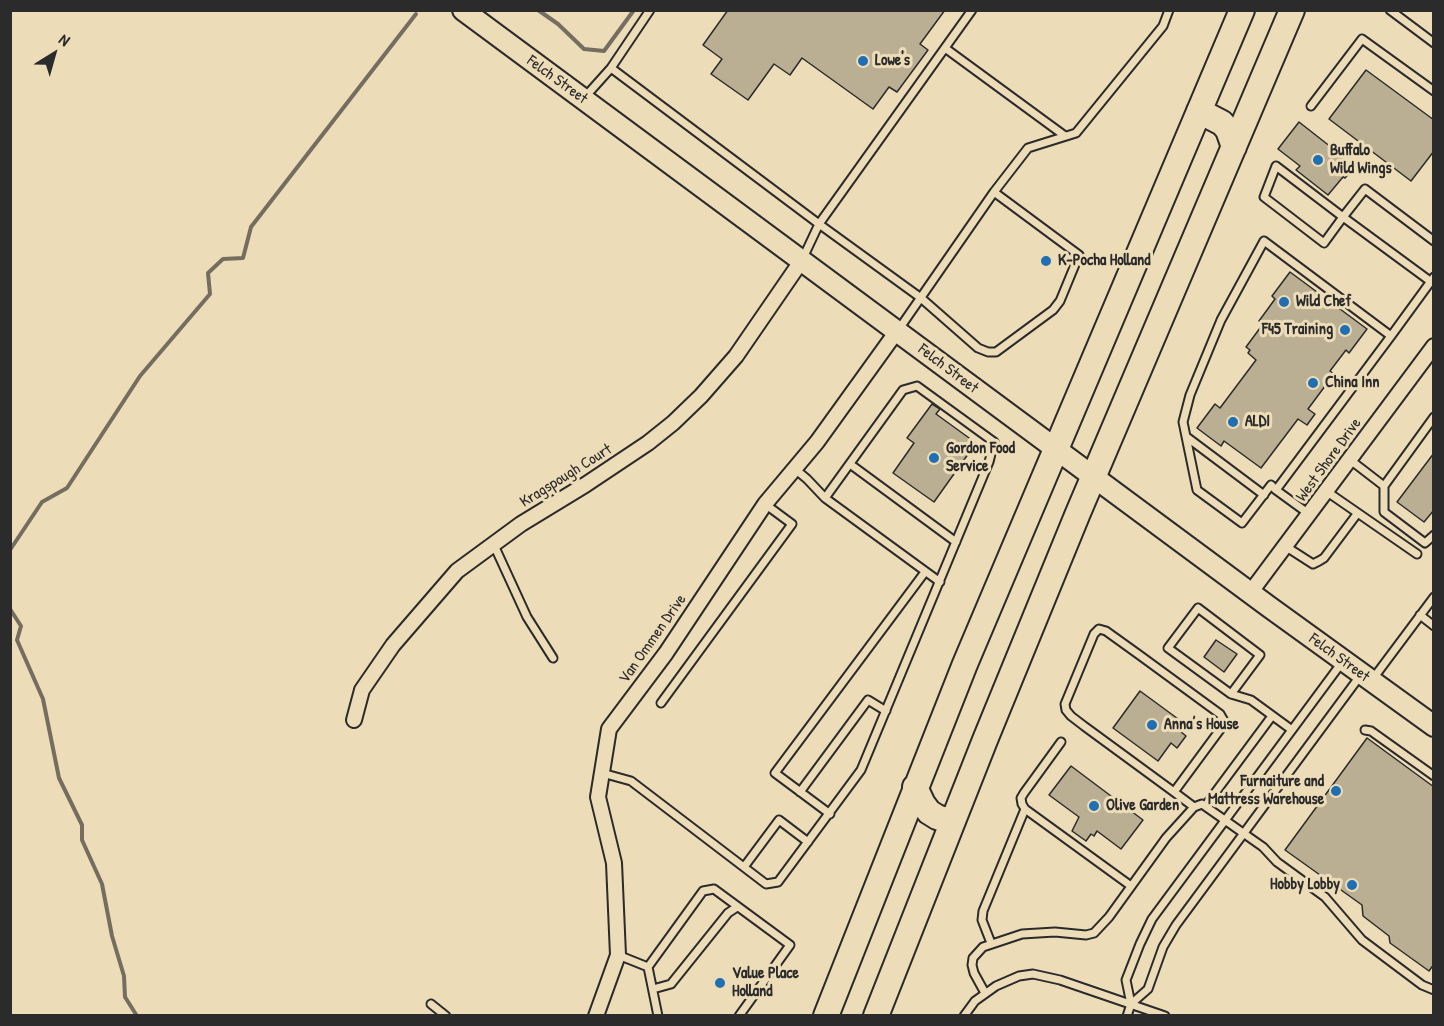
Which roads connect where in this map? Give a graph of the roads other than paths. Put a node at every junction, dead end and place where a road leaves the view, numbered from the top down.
1 (463, 10) edge
2 (650, 10) edge
3 (972, 10) edge
4 (1169, 10) edge
5 (1242, 10) edge
6 (1292, 10) edge
7 (1390, 10) edge
8 (1434, 43) edge
9 (945, 48) junction
10 (611, 68) junction
11 (1434, 91) edge
12 (583, 99) junction
13 (1311, 106) dead end
14 (1199, 111) junction
15 (1065, 136) junction
16 (1234, 147) junction
17 (994, 192) junction
18 (1344, 217) junction
19 (819, 224) junction
20 (1434, 241) edge
21 (802, 260) junction
22 (1432, 279) edge
23 (921, 298) junction
24 (897, 331) junction
25 (1391, 336) junction
26 (1433, 347) edge
27 (1434, 417) edge
28 (1188, 438) junction
29 (1056, 449) junction
30 (1349, 459) junction
31 (850, 464) junction
32 (795, 469) junction
33 (1094, 477) junction
34 (1384, 486) junction
35 (1276, 490) junction
36 (1326, 491) junction
37 (1264, 495) junction
38 (825, 498) junction
39 (765, 504) junction
40 (1309, 514) junction
41 (1357, 514) junction
42 (1434, 535) edge
43 (956, 542) junction
44 (494, 543) junction
45 (1285, 546) junction
46 (1417, 554) dead end
47 (925, 572) junction
48 (940, 582) junction
49 (1250, 593) junction
50 (1434, 597) edge
51 (1420, 615) junction
52 (1434, 627) edge
53 (553, 658) dead end
54 (1343, 661) junction
55 (1366, 678) junction
56 (1232, 694) junction
57 (661, 703) dead end
58 (886, 711) junction
59 (1272, 716) junction
60 (354, 720) dead end
61 (1434, 726) edge
62 (1292, 730) junction
63 (1365, 730) dead end
64 (1061, 742) dead end
65 (602, 773) junction
66 (1434, 776) edge
67 (915, 787) junction
68 (800, 792) junction
69 (1174, 792) junction
70 (1206, 805) junction
71 (1194, 807) junction
72 (1025, 809) junction
73 (830, 814) junction
74 (1226, 819) junction
75 (951, 822) junction
76 (1244, 833) junction
77 (808, 842) junction
78 (744, 867) junction
79 (1131, 886) junction
80 (737, 907) junction
81 (990, 943) junction
82 (618, 955) junction
83 (648, 967) junction
84 (653, 989) junction
85 (1434, 990) edge
86 (985, 993) junction
87 (431, 1004) dead end
88 (1131, 1004) junction
89 (446, 1016) edge
90 (596, 1016) edge
91 (658, 1016) edge
92 (738, 1016) edge
93 (826, 1016) edge
94 (876, 1016) edge
95 (964, 1016) edge
96 (1127, 1016) edge
97 (1165, 1016) edge

1 - 12 street, Felch Street
2 - 10 lane
3 - 9 lane
4 - 15 lane
5 - 14 highway
6 - 16 highway
7 - 8 lane
9 - 15 lane
9 - 19 lane
10 - 12 lane
10 - 19 lane
11 - 13 lane
12 - 21 street, Felch Street
14 - 16 highway
14 - 29 highway
15 - 17 lane
16 - 33 highway
17 - 23 lane
17 - 23 lane
18 - 18 lane
18 - 20 lane
18 - 22 lane
19 - 21 lane
19 - 23 lane
21 - 24 street, Felch Street
21 - 44 street, Kragspough Court
22 - 25 lane
23 - 24 lane
24 - 29 street, Felch Street
24 - 32 street, Van Ommen Drive
25 - 28 lane
25 - 35 lane
26 - 30 street, West Shore Drive
27 - 34 lane
28 - 37 lane
28 - 37 lane
29 - 33 street, Felch Street
29 - 67 highway
30 - 34 lane
30 - 36 street, West Shore Drive
31 - 38 lane
31 - 43 lane
31 - 43 lane
32 - 38 lane
32 - 39 street, Van Ommen Drive
33 - 49 street, Felch Street
33 - 75 highway
34 - 42 lane
35 - 37 lane
35 - 40 lane
36 - 40 street, West Shore Drive
36 - 41 lane
38 - 47 lane
39 - 57 lane
39 - 65 street, Van Ommen Drive
40 - 45 street, West Shore Drive
41 - 45 lane
41 - 46 lane
43 - 48 lane
44 - 53 lane
44 - 60 street, Kragspough Court
45 - 49 street, West Shore Drive
47 - 48 lane
47 - 68 lane
48 - 58 lane
49 - 54 street, Felch Street
50 - 51 lane
51 - 52 lane
51 - 55 lane
54 - 55 street, Felch Street
54 - 62 lane
55 - 61 street, Felch Street
55 - 76 lane
56 - 56 lane
56 - 59 lane
58 - 68 lane
58 - 73 lane
59 - 62 lane
59 - 70 lane
62 - 74 lane
63 - 66 lane
64 - 72 lane
65 - 78 lane
65 - 82 street, Van Ommen Drive
67 - 75 highway
67 - 93 highway
68 - 73 lane
69 - 69 lane
69 - 71 lane
70 - 71 lane
70 - 74 lane
71 - 79 lane
72 - 79 lane
72 - 81 lane
73 - 77 lane
74 - 76 lane
74 - 88 lane
75 - 94 highway
76 - 85 lane
76 - 88 lane
77 - 78 lane
77 - 78 lane
79 - 81 lane
80 - 83 lane
80 - 84 lane
80 - 92 lane
81 - 86 lane
82 - 83 lane
82 - 90 street, Van Ommen Drive
83 - 84 lane
84 - 91 lane
86 - 88 lane
86 - 95 lane
87 - 89 lane
88 - 96 lane
88 - 97 lane

